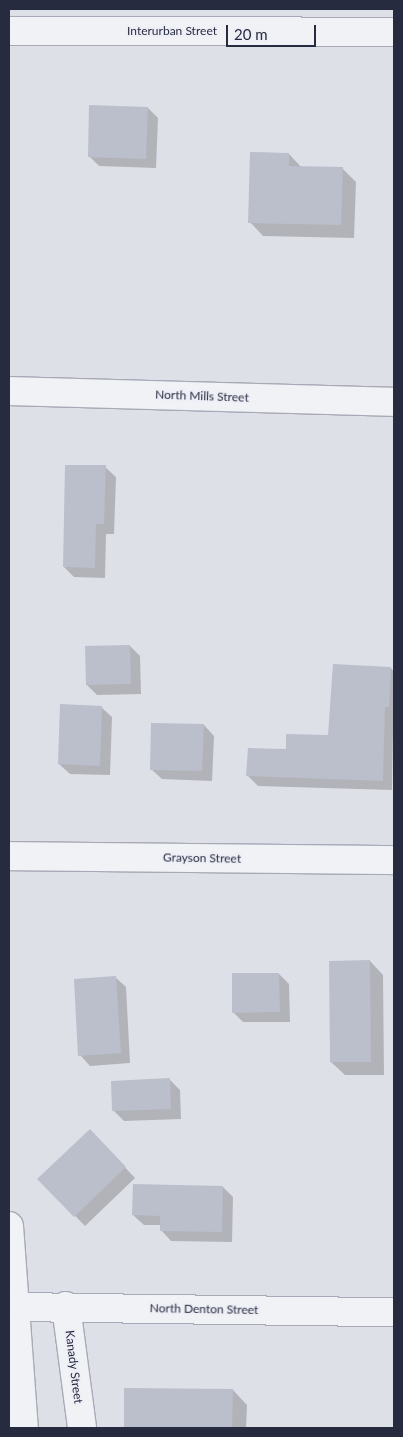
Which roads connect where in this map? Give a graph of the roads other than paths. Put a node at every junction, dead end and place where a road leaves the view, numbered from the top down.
1 (9, 31) edge
2 (394, 32) edge
3 (9, 391) edge
4 (394, 402) edge
5 (9, 856) edge
6 (394, 860) edge
7 (9, 1226) edge
8 (66, 1306) junction
9 (15, 1307) junction
10 (394, 1312) edge
11 (24, 1428) edge
12 (82, 1428) edge

1 - 2 street, Interurban Street
3 - 4 street, North Mills Street
5 - 6 street, Grayson Street
7 - 9 street
8 - 9 street, North Denton Street
8 - 10 street, North Denton Street
8 - 12 street, Kanady Street
9 - 11 street

